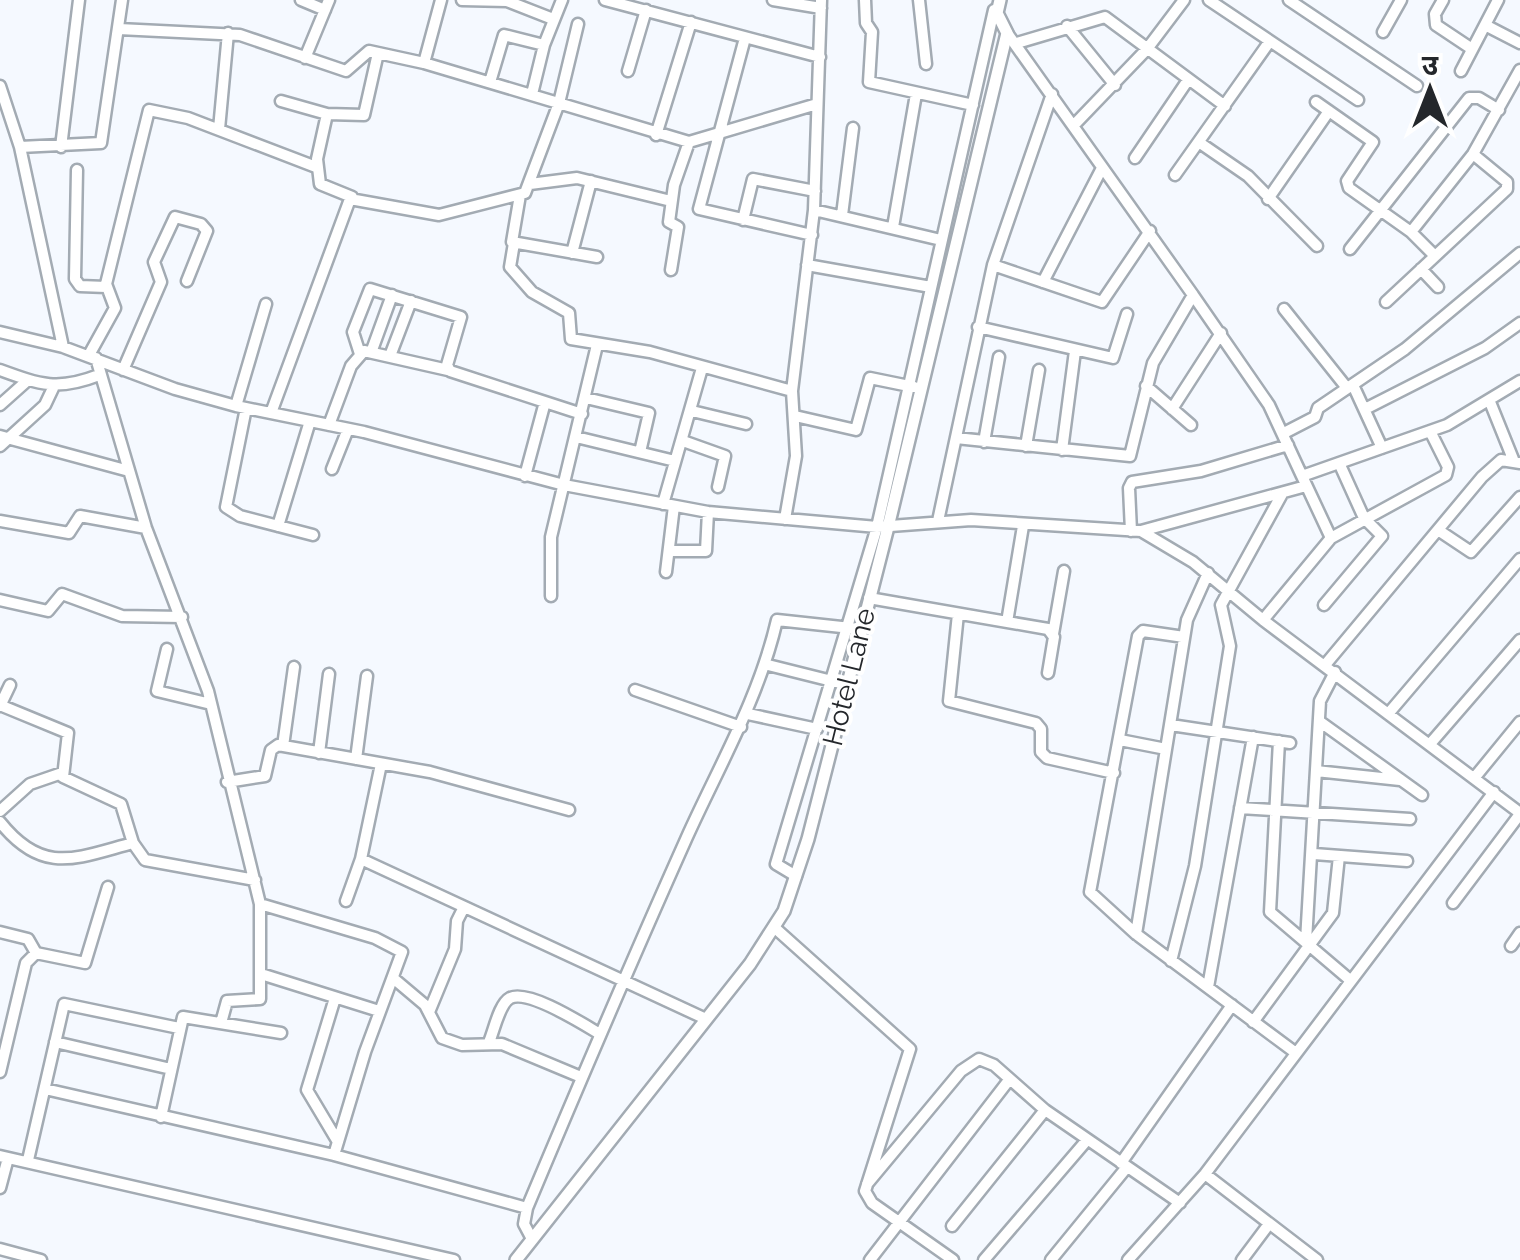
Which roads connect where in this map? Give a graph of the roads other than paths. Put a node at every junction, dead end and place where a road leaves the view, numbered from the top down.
1 (79, 0) edge
2 (122, 0) edge
3 (301, 0) edge
4 (441, 0) edge
5 (462, 0) edge
6 (562, 0) edge
7 (605, 0) edge
8 (773, 0) edge
9 (865, 0) edge
10 (920, 0) edge
11 (1184, 0) edge
12 (1209, 0) edge
13 (1289, 0) edge
14 (1401, 0) edge
15 (1443, 0) edge
16 (1498, 0) edge
17 (821, 4) edge
18 (327, 5) edge
19 (997, 9) edge
20 (646, 10) junction
21 (554, 19) junction
22 (692, 22) junction
23 (578, 24) dead end
24 (1067, 26) junction
25 (1485, 26) junction
26 (119, 29) junction
27 (1383, 32) dead end
28 (228, 33) junction
29 (745, 38) junction
30 (1012, 38) junction
31 (1270, 41) junction
32 (1520, 43) edge
33 (544, 44) junction
34 (1148, 49) junction
35 (1472, 49) junction
36 (378, 54) junction
37 (305, 58) junction
38 (820, 58) junction
39 (424, 63) junction
40 (926, 64) dead end
41 (1460, 70) dead end
42 (1520, 70) edge
43 (628, 71) dead end
44 (1188, 80) junction
45 (490, 82) junction
46 (1115, 85) junction
47 (0, 86) edge
48 (1417, 86) dead end
49 (532, 94) junction
50 (916, 94) junction
51 (1052, 94) junction
52 (1358, 100) dead end
53 (282, 101) dead end
54 (559, 102) junction
55 (1316, 102) dead end
56 (817, 104) junction
57 (973, 105) junction
58 (1225, 106) junction
59 (1499, 110) junction
60 (1329, 111) junction
61 (327, 114) junction
62 (1074, 125) junction
63 (853, 128) dead end
64 (220, 129) junction
65 (722, 134) junction
66 (656, 136) junction
67 (689, 142) junction
68 (1200, 143) junction
69 (61, 146) junction
70 (20, 147) junction
71 (1473, 154) junction
72 (1136, 158) dead end
73 (316, 166) junction
74 (1102, 168) junction
75 (77, 170) dead end
76 (1175, 175) dead end
77 (591, 182) junction
78 (530, 184) junction
79 (815, 191) junction
80 (520, 195) junction
81 (352, 196) junction
82 (1268, 198) junction
83 (671, 201) junction
84 (814, 210) junction
85 (1380, 211) junction
86 (842, 216) junction
87 (743, 220) junction
88 (892, 227) junction
89 (1150, 231) junction
90 (1410, 232) junction
91 (812, 235) junction
92 (941, 240) junction
93 (514, 243) junction
94 (1317, 246) dead end
95 (1350, 248) dead end
96 (572, 253) junction
97 (1520, 253) edge
98 (597, 256) dead end
99 (1436, 256) junction
100 (808, 265) junction
101 (993, 265) junction
102 (1421, 269) junction
103 (671, 270) dead end
104 (187, 282) dead end
105 (1042, 282) junction
106 (106, 287) junction
107 (931, 287) junction
108 (1438, 287) dead end
109 (1193, 294) junction
110 (392, 295) junction
111 (411, 301) junction
112 (1386, 302) dead end
113 (266, 304) dead end
114 (1284, 309) dead end
115 (1127, 314) dead end
116 (1520, 323) edge
117 (978, 328) junction
118 (0, 332) edge
119 (1221, 333) junction
120 (597, 345) junction
121 (63, 347) junction
122 (1075, 350) junction
123 (366, 352) junction
124 (390, 356) junction
125 (92, 357) junction
126 (999, 357) dead end
127 (702, 368) junction
128 (0, 370) edge
129 (123, 370) junction
130 (448, 370) junction
131 (1040, 370) dead end
132 (99, 375) junction
133 (28, 380) junction
134 (1520, 381) edge
135 (54, 386) junction
136 (1146, 386) junction
137 (1350, 386) junction
138 (916, 387) junction
139 (792, 391) junction
140 (586, 398) junction
141 (545, 402) junction
142 (1490, 402) junction
143 (0, 405) edge
144 (241, 406) junction
145 (1365, 408) junction
146 (1172, 409) junction
147 (692, 410) junction
148 (271, 413) junction
149 (582, 414) junction
150 (795, 416) junction
151 (310, 421) junction
152 (746, 424) dead end
153 (329, 425) junction
154 (1191, 426) dead end
155 (348, 429) junction
156 (1430, 431) junction
157 (1284, 432) junction
158 (576, 436) junction
159 (956, 438) junction
160 (3, 440) edge
161 (682, 440) junction
162 (984, 442) junction
163 (1288, 445) junction
164 (1026, 446) junction
165 (1382, 448) junction
166 (1062, 450) junction
167 (640, 452) junction
168 (676, 461) junction
169 (1517, 461) edge
170 (1340, 465) junction
171 (332, 469) dead end
172 (129, 471) junction
173 (524, 476) junction
174 (1304, 481) junction
175 (564, 485) junction
176 (718, 487) dead end
177 (1282, 494) junction
178 (1520, 497) edge
179 (668, 505) junction
180 (708, 512) junction
181 (1364, 518) junction
182 (785, 520) junction
183 (938, 521) junction
184 (0, 522) edge
185 (278, 526) junction
186 (1022, 526) junction
187 (883, 527) junction
188 (146, 528) junction
189 (1136, 531) junction
190 (1441, 532) junction
191 (313, 535) dead end
192 (1331, 538) junction
193 (668, 552) junction
194 (1518, 567) edge
195 (666, 572) dead end
196 (1064, 572) dead end
197 (1208, 573) junction
198 (1228, 593) junction
199 (550, 596) dead end
200 (869, 598) junction
201 (0, 600) edge
202 (1324, 606) dead end
203 (958, 614) junction
204 (182, 616) junction
205 (1262, 620) junction
206 (1007, 622) junction
207 (853, 628) junction
208 (1053, 634) junction
209 (1184, 636) junction
210 (1520, 640) edge
211 (168, 648) dead end
212 (768, 666) junction
213 (294, 668) dead end
214 (1330, 668) junction
215 (1048, 673) dead end
216 (328, 674) dead end
217 (367, 676) dead end
218 (838, 682) junction
219 (10, 685) dead end
220 (636, 690) dead end
221 (211, 704) junction
222 (0, 706) edge
223 (748, 714) junction
224 (1388, 714) junction
225 (1319, 721) junction
226 (1520, 722) edge
227 (1171, 724) junction
228 (741, 727) junction
229 (817, 729) junction
230 (1216, 732) junction
231 (1253, 736) junction
232 (1120, 740) junction
233 (1430, 744) junction
234 (283, 746) junction
235 (1166, 749) junction
236 (318, 753) junction
237 (356, 760) junction
238 (381, 764) junction
239 (1316, 771) junction
240 (1114, 772) junction
241 (62, 773) junction
242 (1475, 777) junction
243 (1400, 780) junction
244 (227, 782) junction
245 (1494, 792) junction
246 (1422, 796) dead end
247 (1240, 808) junction
248 (1519, 809) edge
249 (569, 810) dead end
250 (0, 812) edge
251 (1273, 812) junction
252 (1314, 814) junction
253 (1410, 819) dead end
254 (0, 822) edge
255 (133, 843) junction
256 (1314, 854) junction
257 (1338, 856) junction
258 (361, 858) junction
259 (1407, 861) dead end
260 (789, 873) junction
261 (255, 880) junction
262 (108, 886) dead end
263 (346, 901) dead end
264 (1453, 903) dead end
265 (260, 904) junction
266 (464, 907) junction
267 (775, 928) junction
268 (0, 932) edge
269 (1520, 933) edge
270 (1136, 934) junction
271 (1309, 944) junction
272 (1510, 946) dead end
273 (36, 953) junction
274 (1171, 961) junction
275 (261, 974) junction
276 (392, 978) junction
277 (624, 979) junction
278 (1350, 980) junction
279 (1208, 987) junction
280 (335, 998) junction
281 (1232, 1006) junction
282 (379, 1011) junction
283 (429, 1012) junction
284 (701, 1015) junction
285 (1253, 1022) junction
286 (222, 1023) junction
287 (180, 1028) junction
288 (281, 1034) dead end
289 (600, 1034) junction
290 (55, 1042) junction
291 (489, 1042) junction
292 (1296, 1053) junction
293 (171, 1069) junction
294 (0, 1072) edge
295 (582, 1078) junction
296 (1010, 1080) junction
297 (46, 1089) junction
298 (1044, 1110) junction
299 (161, 1117) junction
300 (1087, 1140) junction
301 (338, 1142) junction
302 (334, 1156) junction
303 (4, 1157) edge
304 (28, 1160) junction
305 (1124, 1165) junction
306 (1205, 1174) junction
307 (866, 1184) junction
308 (0, 1188) edge
309 (1180, 1202) junction
310 (527, 1208) junction
311 (899, 1223) junction
312 (1270, 1224) junction
313 (952, 1226) dead end
314 (529, 1234) junction
315 (0, 1249) edge
316 (1303, 1256) edge
317 (42, 1260) edge
318 (454, 1260) edge
319 (516, 1260) edge
320 (870, 1260) edge
321 (952, 1260) edge
322 (984, 1260) edge
323 (1051, 1260) edge
324 (1128, 1260) edge
325 (1242, 1260) edge
326 (1317, 1260) edge

1 - 69 street
2 - 26 street
3 - 18 street
4 - 39 street
5 - 21 street
6 - 21 street
7 - 20 street
8 - 17 street
9 - 50 street
10 - 40 street
11 - 34 street
12 - 31 street
13 - 48 street
14 - 27 street
15 - 35 street
16 - 25 street
17 - 38 street
18 - 37 street
19 - 30 street
19 - 57 street
20 - 22 street
20 - 43 street
21 - 33 street
22 - 29 street
22 - 66 street
23 - 54 street
24 - 30 street
24 - 34 street
24 - 46 street
25 - 32 street
25 - 35 street
26 - 28 street
26 - 69 street
28 - 37 street
28 - 64 street
29 - 38 street
29 - 65 street
30 - 51 street
30 - 138 street, Hotel Lane
31 - 52 street
31 - 58 street
33 - 45 street
33 - 49 street
34 - 44 street
34 - 46 street
35 - 41 street
36 - 37 street
36 - 39 street
36 - 61 street
38 - 56 street
39 - 45 street
42 - 59 street
44 - 58 street
44 - 72 street
45 - 49 street
46 - 62 street
47 - 70 street
49 - 54 street
50 - 57 street
50 - 88 street
51 - 62 street
51 - 101 street
53 - 61 street
54 - 66 street
54 - 78 street
55 - 60 street
56 - 65 street
56 - 79 street
57 - 92 street
58 - 68 street
59 - 71 street
59 - 85 street
60 - 82 street
60 - 85 street
61 - 73 street
62 - 74 street
63 - 86 street
64 - 73 street
64 - 106 street
65 - 67 street
65 - 87 street
66 - 67 street
67 - 83 street
68 - 76 street
68 - 82 street
69 - 70 street
70 - 121 street
71 - 90 street
71 - 99 street
73 - 81 street
74 - 89 street
74 - 105 street
75 - 106 street
77 - 78 street
77 - 83 street
77 - 96 street
78 - 80 street
79 - 84 street
79 - 87 street
80 - 81 street
80 - 93 street
81 - 148 street
82 - 94 street
83 - 103 street
84 - 86 street
84 - 91 street
85 - 90 street
85 - 95 street
86 - 88 street
87 - 91 street
88 - 92 street
89 - 105 street
89 - 109 street
90 - 99 street
91 - 100 street
92 - 107 street
93 - 96 street
93 - 120 street
96 - 98 street
97 - 137 street
99 - 102 street
100 - 107 street
100 - 139 street
101 - 105 street
101 - 117 street
102 - 108 street
102 - 112 street
104 - 129 street
106 - 125 street
107 - 138 street
109 - 119 street
109 - 136 street
110 - 111 street
110 - 123 street
110 - 123 street
111 - 124 street
111 - 130 street
113 - 144 street
114 - 137 street
115 - 122 street
116 - 145 street
117 - 122 street
117 - 159 street
118 - 121 street
119 - 146 street
119 - 157 street
120 - 127 street
120 - 140 street
121 - 125 street
122 - 166 street
123 - 124 street
123 - 153 street
124 - 130 street
125 - 129 street
125 - 132 street
126 - 162 street
127 - 139 street
127 - 147 street
128 - 133 street
129 - 144 street
130 - 141 street
131 - 164 street
132 - 135 street
132 - 172 street
133 - 135 street
133 - 143 street
134 - 142 street
135 - 160 street
136 - 146 street
136 - 166 street
137 - 145 street
137 - 157 street
138 - 150 street
138 - 187 street, Hotel Lane
139 - 150 street
140 - 149 street
140 - 167 street
141 - 149 street
141 - 173 street
142 - 156 street
142 - 169 street
144 - 148 street
144 - 185 street
145 - 165 street
146 - 154 street
147 - 152 street
147 - 161 street
148 - 151 street
149 - 158 street
150 - 182 street
151 - 153 street
151 - 185 street
153 - 155 street
155 - 171 street
155 - 173 street
156 - 165 street
156 - 181 street
157 - 163 street
158 - 167 street
158 - 175 street
159 - 162 street
159 - 183 street
160 - 172 street
161 - 168 street
161 - 176 street
162 - 164 street
163 - 174 street
163 - 189 street
164 - 166 street
165 - 170 street
167 - 168 street
168 - 179 street
169 - 190 street
170 - 174 street
170 - 181 street
172 - 188 street
173 - 175 street
174 - 177 street
174 - 192 street
175 - 179 street
175 - 199 street
177 - 189 street
177 - 198 street
178 - 190 street
179 - 180 street
179 - 193 street
180 - 182 street
180 - 193 street
181 - 192 street
181 - 202 street
182 - 187 street
183 - 186 street
183 - 187 street
184 - 188 street
185 - 191 street
186 - 189 street
186 - 206 street
187 - 200 street, Hotel Lane
187 - 207 street
188 - 204 street
189 - 197 street
190 - 214 street
192 - 205 street
193 - 195 street
194 - 224 street
196 - 208 street
197 - 198 street
197 - 209 street
198 - 205 street
198 - 230 street
200 - 203 street
200 - 207 street, Hotel Lane
201 - 204 street
203 - 206 street
203 - 240 street
204 - 221 street
205 - 214 street
206 - 208 street
207 - 212 street
207 - 218 street, Hotel Lane
208 - 215 street
209 - 227 street
209 - 232 street
210 - 233 street
211 - 221 street
212 - 218 street
212 - 223 street
213 - 234 street
214 - 224 street
214 - 225 street
216 - 236 street
217 - 237 street
218 - 229 street
218 - 260 street, Hotel Lane
219 - 222 street
220 - 228 street
221 - 244 street
222 - 241 street
223 - 228 street
223 - 229 street
224 - 233 street
225 - 239 street
225 - 243 street
226 - 242 street
227 - 230 street
227 - 235 street
228 - 277 street
229 - 260 street
230 - 231 street
230 - 274 street
231 - 247 street
231 - 251 street
232 - 235 street
232 - 240 street
233 - 242 street
234 - 236 street
234 - 244 street
235 - 270 street
236 - 237 street
237 - 238 street
238 - 249 street
238 - 258 street
239 - 243 street
239 - 252 street
240 - 270 street
241 - 250 street
241 - 255 street
242 - 245 street
243 - 246 street
244 - 261 street
245 - 248 street
245 - 278 street
247 - 251 street
247 - 279 street
248 - 264 street
251 - 252 street
251 - 271 street
252 - 253 street
252 - 256 street
254 - 255 street
255 - 261 street
256 - 257 street
256 - 271 street
257 - 259 street
257 - 271 street
258 - 263 street
258 - 266 street
260 - 267 street, Hotel Lane
261 - 265 street
262 - 273 street
265 - 275 street
265 - 276 street
266 - 277 street
266 - 283 street
267 - 284 street, Hotel Lane
267 - 307 street
268 - 273 street
269 - 272 street
270 - 274 street
271 - 278 street
271 - 285 street
273 - 294 street
274 - 279 street
275 - 280 street
275 - 286 street
276 - 282 street
276 - 283 street
277 - 284 street
277 - 289 street
278 - 292 street
279 - 281 street
280 - 282 street
280 - 301 street
281 - 285 street
281 - 305 street
282 - 301 street
283 - 291 street
284 - 314 street, Hotel Lane
285 - 292 street
286 - 287 street
286 - 288 street
287 - 290 street
287 - 293 street
289 - 291 street
289 - 295 street
290 - 293 street
290 - 297 street
291 - 295 street
292 - 306 street
293 - 299 street
295 - 310 street
296 - 298 street
296 - 307 street
296 - 311 street
297 - 299 street
297 - 304 street
298 - 300 street
298 - 313 street
299 - 302 street
300 - 305 street
300 - 322 street
301 - 302 street
302 - 310 street
303 - 304 street
303 - 308 street
304 - 318 street
305 - 309 street
305 - 323 street
306 - 309 street
306 - 312 street
307 - 311 street
309 - 324 street
310 - 314 street
311 - 320 street
311 - 321 street
312 - 316 street
312 - 325 street
314 - 319 street, Hotel Lane
315 - 317 street
316 - 326 street

